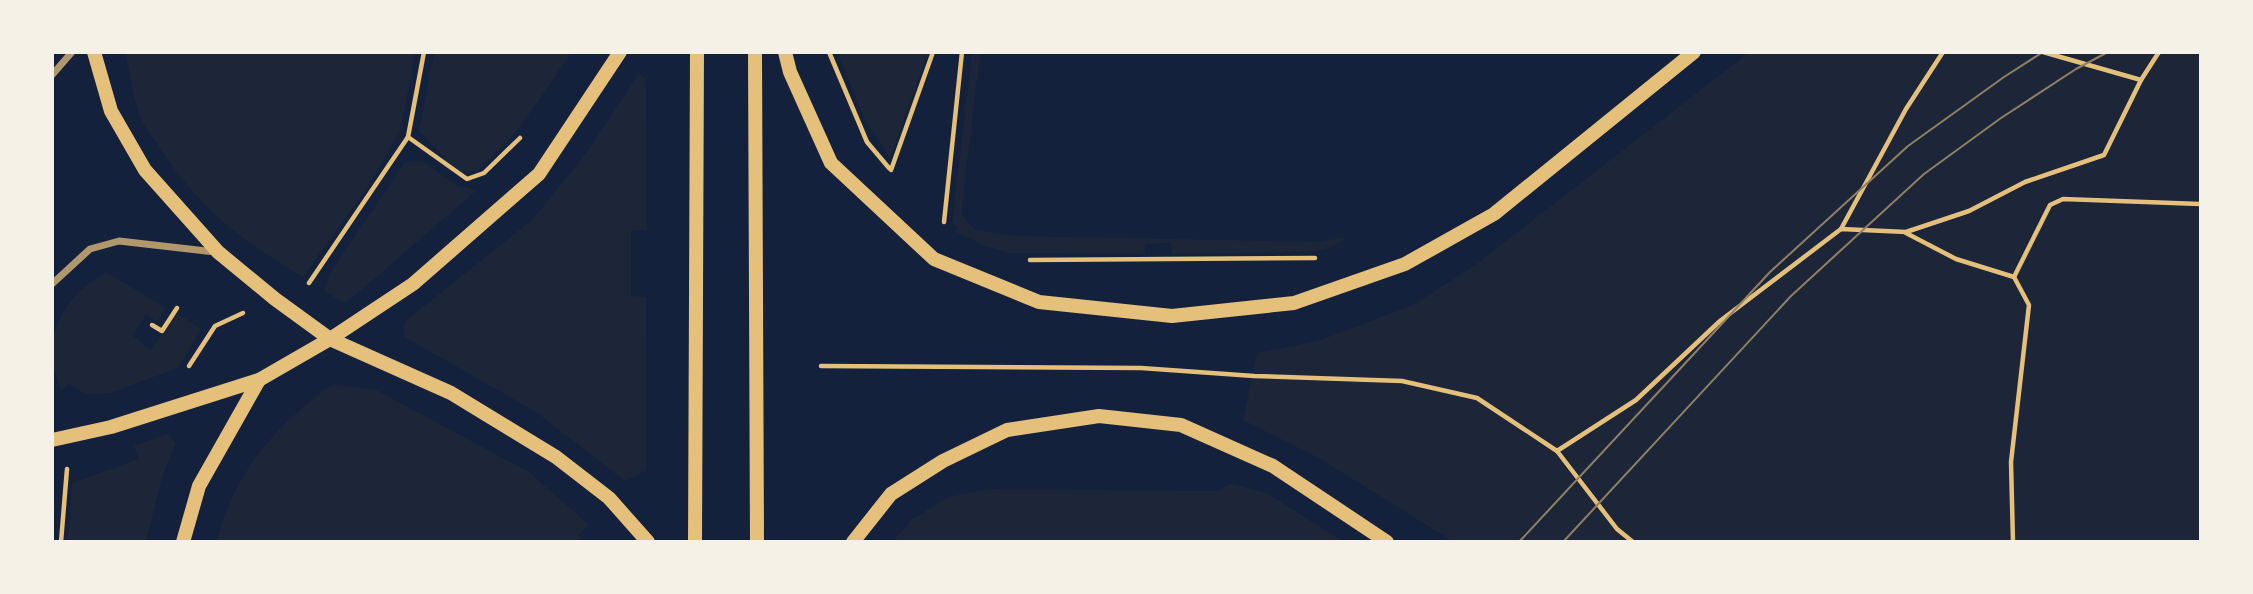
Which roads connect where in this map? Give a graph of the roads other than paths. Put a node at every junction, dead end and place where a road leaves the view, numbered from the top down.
1 (72, 52) edge
2 (94, 52) edge
3 (620, 52) edge
4 (697, 52) edge
5 (755, 52) edge
6 (785, 52) edge
7 (1694, 52) edge
8 (52, 75) edge
9 (218, 252) junction
10 (52, 284) edge
11 (330, 339) junction
12 (259, 380) junction
13 (52, 440) edge
14 (183, 541) edge
15 (649, 541) edge
16 (695, 541) edge
17 (757, 541) edge
18 (853, 541) edge
19 (1387, 541) edge

1 - 8 street
2 - 9 main road
3 - 11 main road
4 - 16 main road
5 - 17 main road
6 - 7 main road
9 - 10 street
9 - 11 main road
11 - 12 main road
11 - 15 main road
12 - 13 main road
12 - 14 main road
18 - 19 main road

